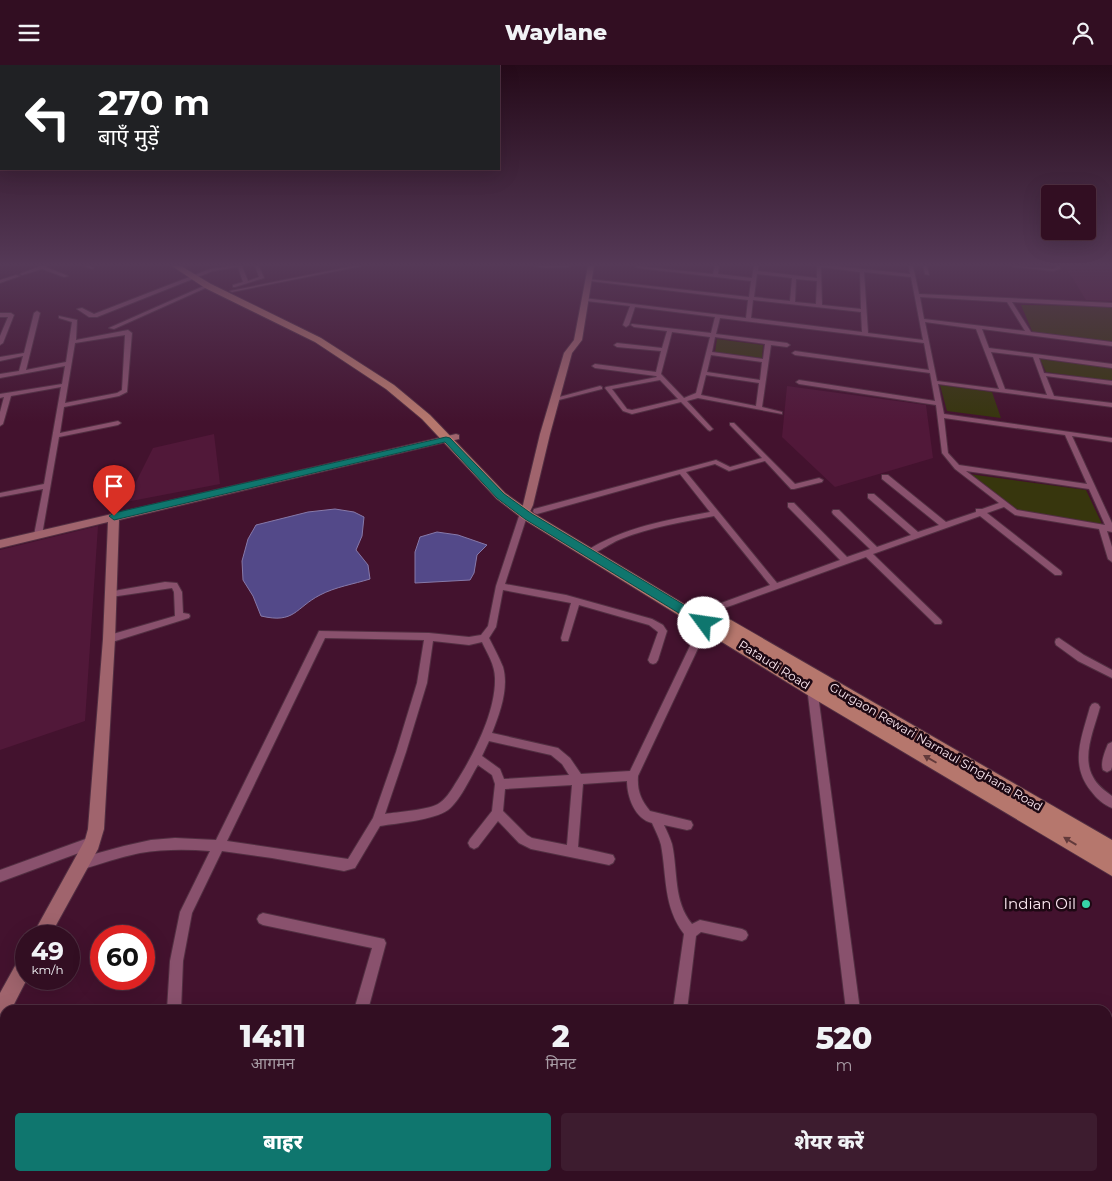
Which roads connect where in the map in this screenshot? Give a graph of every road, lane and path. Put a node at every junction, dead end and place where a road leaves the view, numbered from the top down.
1 (10, 318) edge
2 (36, 318) edge
3 (65, 318) edge
4 (128, 318) edge
5 (281, 318) edge
6 (282, 318) edge
7 (582, 318) edge
8 (628, 318) edge
9 (717, 318) edge
10 (741, 318) edge
11 (864, 318) edge
12 (1019, 318) edge
13 (748, 319) joint
14 (921, 320) joint
15 (626, 325) dead end
16 (634, 325) dead end
17 (8, 327) junction
18 (978, 327) junction
19 (112, 328) dead end
20 (0, 329) edge
21 (302, 329) junction
22 (670, 330) junction
23 (865, 334) junction
24 (1029, 334) junction
25 (713, 336) junction
26 (72, 342) junction
27 (926, 342) junction
28 (0, 343) edge
29 (768, 343) junction
30 (1112, 344) edge
31 (617, 345) dead end
32 (787, 345) dead end
33 (665, 350) junction
34 (988, 350) junction
35 (709, 353) junction
36 (795, 353) dead end
37 (27, 355) junction
38 (1035, 356) junction
39 (0, 359) edge
40 (766, 361) junction
41 (68, 364) junction
42 (595, 366) dead end
43 (1112, 366) edge
44 (22, 372) junction
45 (932, 372) junction
46 (704, 373) junction
47 (1042, 374) junction
48 (0, 376) edge
49 (660, 376) junction
50 (763, 382) junction
51 (799, 382) dead end
52 (934, 382) junction
53 (1112, 383) edge
54 (64, 385) junction
55 (600, 388) dead end
56 (1004, 391) junction
57 (674, 392) junction
58 (8, 395) junction
59 (698, 396) junction
60 (0, 397) edge
61 (1052, 397) junction
62 (555, 399) junction
63 (681, 400) junction
64 (939, 404) junction
65 (1112, 405) edge
66 (60, 406) junction
67 (759, 408) junction
68 (780, 413) dead end
69 (941, 416) junction
70 (118, 423) dead end
71 (0, 424) edge
72 (732, 424) dead end
73 (710, 429) dead end
74 (1068, 434) junction
75 (55, 436) junction
76 (452, 438) junction
77 (1112, 440) edge
78 (766, 459) junction
79 (957, 467) junction
80 (682, 472) junction
81 (885, 477) dead end
82 (819, 480) dead end
83 (46, 486) junction
84 (1092, 487) junction
85 (0, 495) edge
86 (871, 496) dead end
87 (1004, 504) junction
88 (791, 505) dead end
89 (529, 510) junction
90 (979, 511) junction
91 (836, 512) dead end
92 (716, 513) junction
93 (114, 516) junction
94 (943, 524) junction
95 (1108, 529) edge
96 (38, 535) junction
97 (917, 535) junction
98 (0, 544) edge
99 (593, 551) junction
100 (877, 551) junction
101 (868, 554) junction
102 (1112, 559) edge
103 (846, 561) junction
104 (1058, 573) dead end
105 (500, 586) junction
106 (775, 586) junction
107 (111, 594) junction
108 (576, 601) junction
109 (707, 619) junction
110 (938, 622) dead end
111 (429, 637) junction
112 (484, 638) junction
113 (565, 638) dead end
114 (109, 639) junction
115 (1059, 642) dead end
116 (654, 659) dead end
117 (1112, 674) edge
118 (814, 683) junction
119 (1095, 707) dead end
120 (485, 736) junction
121 (1112, 747) edge
122 (476, 758) junction
123 (1106, 767) dead end
124 (633, 776) junction
125 (578, 779) junction
126 (500, 784) junction
127 (1112, 803) edge
128 (497, 813) junction
129 (656, 818) junction
130 (377, 821) junction
131 (687, 825) dead end
132 (92, 843) junction
133 (474, 843) dead end
134 (219, 846) junction
135 (572, 851) junction
136 (1112, 851) edge
137 (609, 859) dead end
138 (80, 865) junction
139 (1112, 866) edge
140 (0, 876) edge
141 (263, 919) dead end
142 (47, 925) edge
143 (690, 932) junction
144 (742, 935) dead end
145 (15, 984) edge
146 (4, 1005) edge
147 (174, 1005) edge
148 (362, 1005) edge
149 (681, 1005) edge
150 (852, 1005) edge

1 - 17 street
2 - 37 street
3 - 26 street
4 - 19 street
5 - 21 main road, Pataudi Road
6 - 21 main road
7 - 62 street
8 - 15 street
9 - 25 street
10 - 13 street
11 - 23 street
12 - 24 street
13 - 23 street
14 - 18 street
14 - 27 street
16 - 22 street
17 - 20 street
17 - 28 street
18 - 24 street
18 - 34 street
21 - 76 main road, Pataudi Road
22 - 25 street
22 - 33 street
23 - 27 street
24 - 30 street
25 - 29 street
25 - 35 street
26 - 41 street
26 - 66 street
27 - 45 street
29 - 32 street
29 - 40 street
31 - 33 street
33 - 49 street
34 - 38 street
34 - 56 street
35 - 40 street
35 - 46 street
36 - 45 street
37 - 39 street
37 - 44 street
38 - 43 street
38 - 47 street
40 - 50 street
41 - 44 street
41 - 54 street
42 - 49 street
44 - 48 street
45 - 52 street
46 - 50 street
46 - 59 street
47 - 53 street
47 - 61 street
49 - 57 street
49 - 63 street
50 - 67 street
51 - 64 street
52 - 56 street
52 - 64 street
54 - 58 street
54 - 66 street
55 - 62 street
56 - 61 street
57 - 59 street
57 - 63 street
58 - 60 street
58 - 71 street
59 - 63 street
59 - 67 street
61 - 65 street
62 - 89 street
63 - 73 street
64 - 69 street
66 - 75 street
67 - 68 street
69 - 74 street
69 - 79 street
70 - 75 street
72 - 78 street
74 - 77 street
74 - 84 street
75 - 83 street
76 - 89 main road, Pataudi Road
76 - 93 street
78 - 80 street
78 - 82 street
79 - 84 street
79 - 87 street
80 - 89 street
80 - 92 street
81 - 94 street
83 - 85 street
83 - 96 street
84 - 95 street
86 - 97 street
87 - 90 street
87 - 95 street
88 - 103 street
89 - 99 main road, Pataudi Road
89 - 105 street
90 - 94 street
90 - 104 street
91 - 100 street
92 - 99 street
92 - 106 street
93 - 96 street
93 - 107 street
94 - 97 street
95 - 102 street
96 - 98 street
97 - 100 street
99 - 109 main road, Pataudi Road
100 - 101 street
101 - 103 street
101 - 110 street
103 - 106 street
105 - 108 street
105 - 112 street
106 - 109 street
107 - 114 street
107 - 114 street
108 - 113 street
108 - 116 street
109 - 118 main road, Pataudi Road
109 - 124 street
111 - 112 street
111 - 130 street
111 - 134 street
112 - 120 street
114 - 132 street
115 - 117 street
118 - 136 main road, Gurgaon Rewari Narnaul Singhana Road
139 -> 118 main road, Pataudi Road
118 - 150 street
119 - 127 street
120 - 122 street
120 - 125 street
121 - 123 street
122 - 126 street
122 - 130 street
124 - 125 street
124 - 129 street
125 - 126 street
125 - 135 street
126 - 128 street
128 - 133 street
128 - 135 street
129 - 131 street
129 - 143 street
130 - 134 street
132 - 138 street
132 - 140 street
134 - 138 street
134 - 147 street
135 - 137 street
138 - 142 street
141 - 148 street
143 - 144 street
143 - 149 street
145 - 146 street

